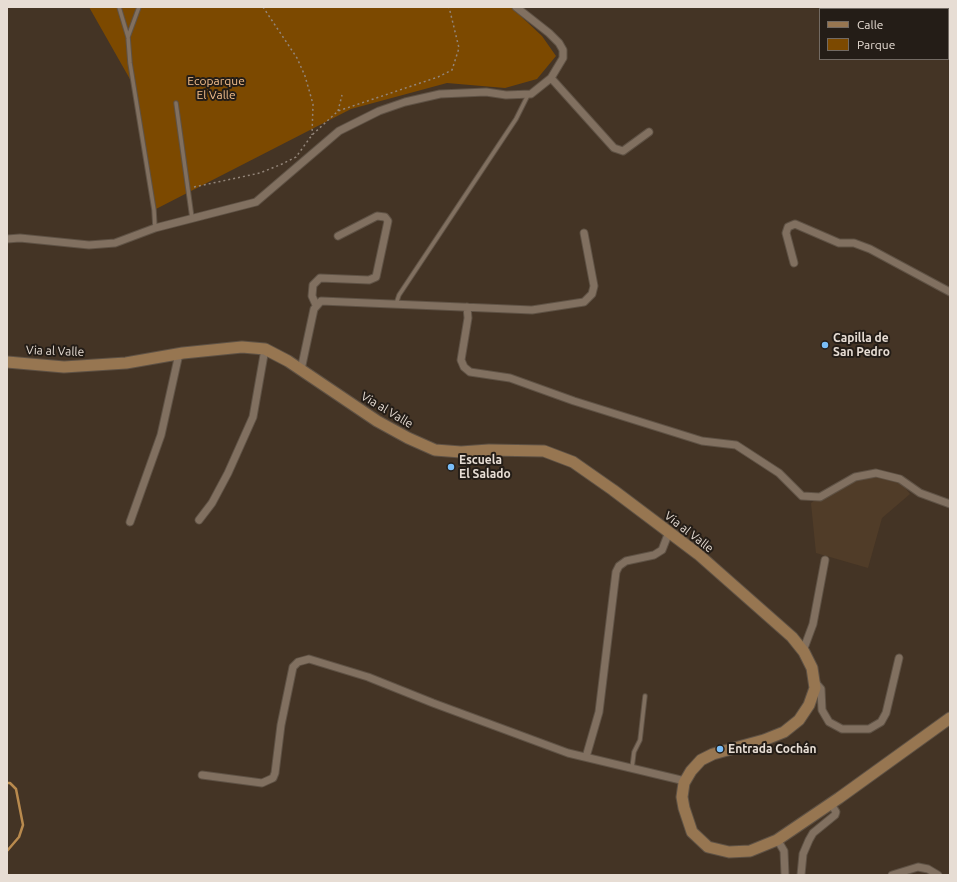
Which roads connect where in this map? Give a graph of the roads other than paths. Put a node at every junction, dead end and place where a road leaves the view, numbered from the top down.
1 (119, 7) edge
2 (139, 7) edge
3 (516, 7) edge
4 (128, 37) junction
5 (551, 78) junction
6 (529, 94) junction
7 (176, 103) dead end
8 (649, 132) dead end
9 (192, 218) junction
10 (155, 228) junction
11 (584, 233) dead end
12 (338, 236) dead end
13 (7, 239) edge
14 (794, 263) dead end
15 (950, 292) edge
16 (396, 304) junction
17 (316, 305) junction
18 (467, 307) junction
19 (265, 349) junction
20 (179, 354) junction
21 (7, 362) edge
22 (299, 368) junction
23 (950, 504) edge
24 (199, 520) dead end
25 (130, 522) dead end
26 (669, 532) junction
27 (825, 560) dead end
28 (803, 651) junction
29 (899, 658) dead end
30 (814, 680) junction
31 (645, 696) dead end
32 (950, 718) edge
33 (586, 757) junction
34 (632, 768) junction
35 (202, 775) dead end
36 (685, 781) junction
37 (831, 804) junction
38 (777, 839) junction
39 (785, 875) edge
40 (800, 875) edge
41 (892, 875) edge
42 (938, 875) edge

1 - 4 lane
2 - 4 lane
3 - 5 street
4 - 10 lane
5 - 6 street
5 - 8 street
6 - 9 street
6 - 16 lane
7 - 9 lane
9 - 10 street
10 - 13 street
11 - 18 street
12 - 17 street
14 - 15 street
16 - 17 street
16 - 18 street
17 - 22 street
18 - 23 street
19 - 20 main road, Via al Valle
19 - 22 main road, Via al Valle
19 - 24 street
20 - 21 main road, Via al Valle
20 - 25 street
22 - 26 main road, Via al Valle
26 - 28 main road, Via al Valle
26 - 33 street
27 - 28 street
28 - 30 main road, Via al Valle
29 - 30 street
30 - 36 main road, Via al Valle
31 - 34 lane
32 - 37 main road, Via al Valle
33 - 34 street
33 - 35 street
34 - 36 street
36 - 38 main road, Via al Valle
37 - 38 main road, Via al Valle
37 - 40 street
38 - 39 street
41 - 42 street

